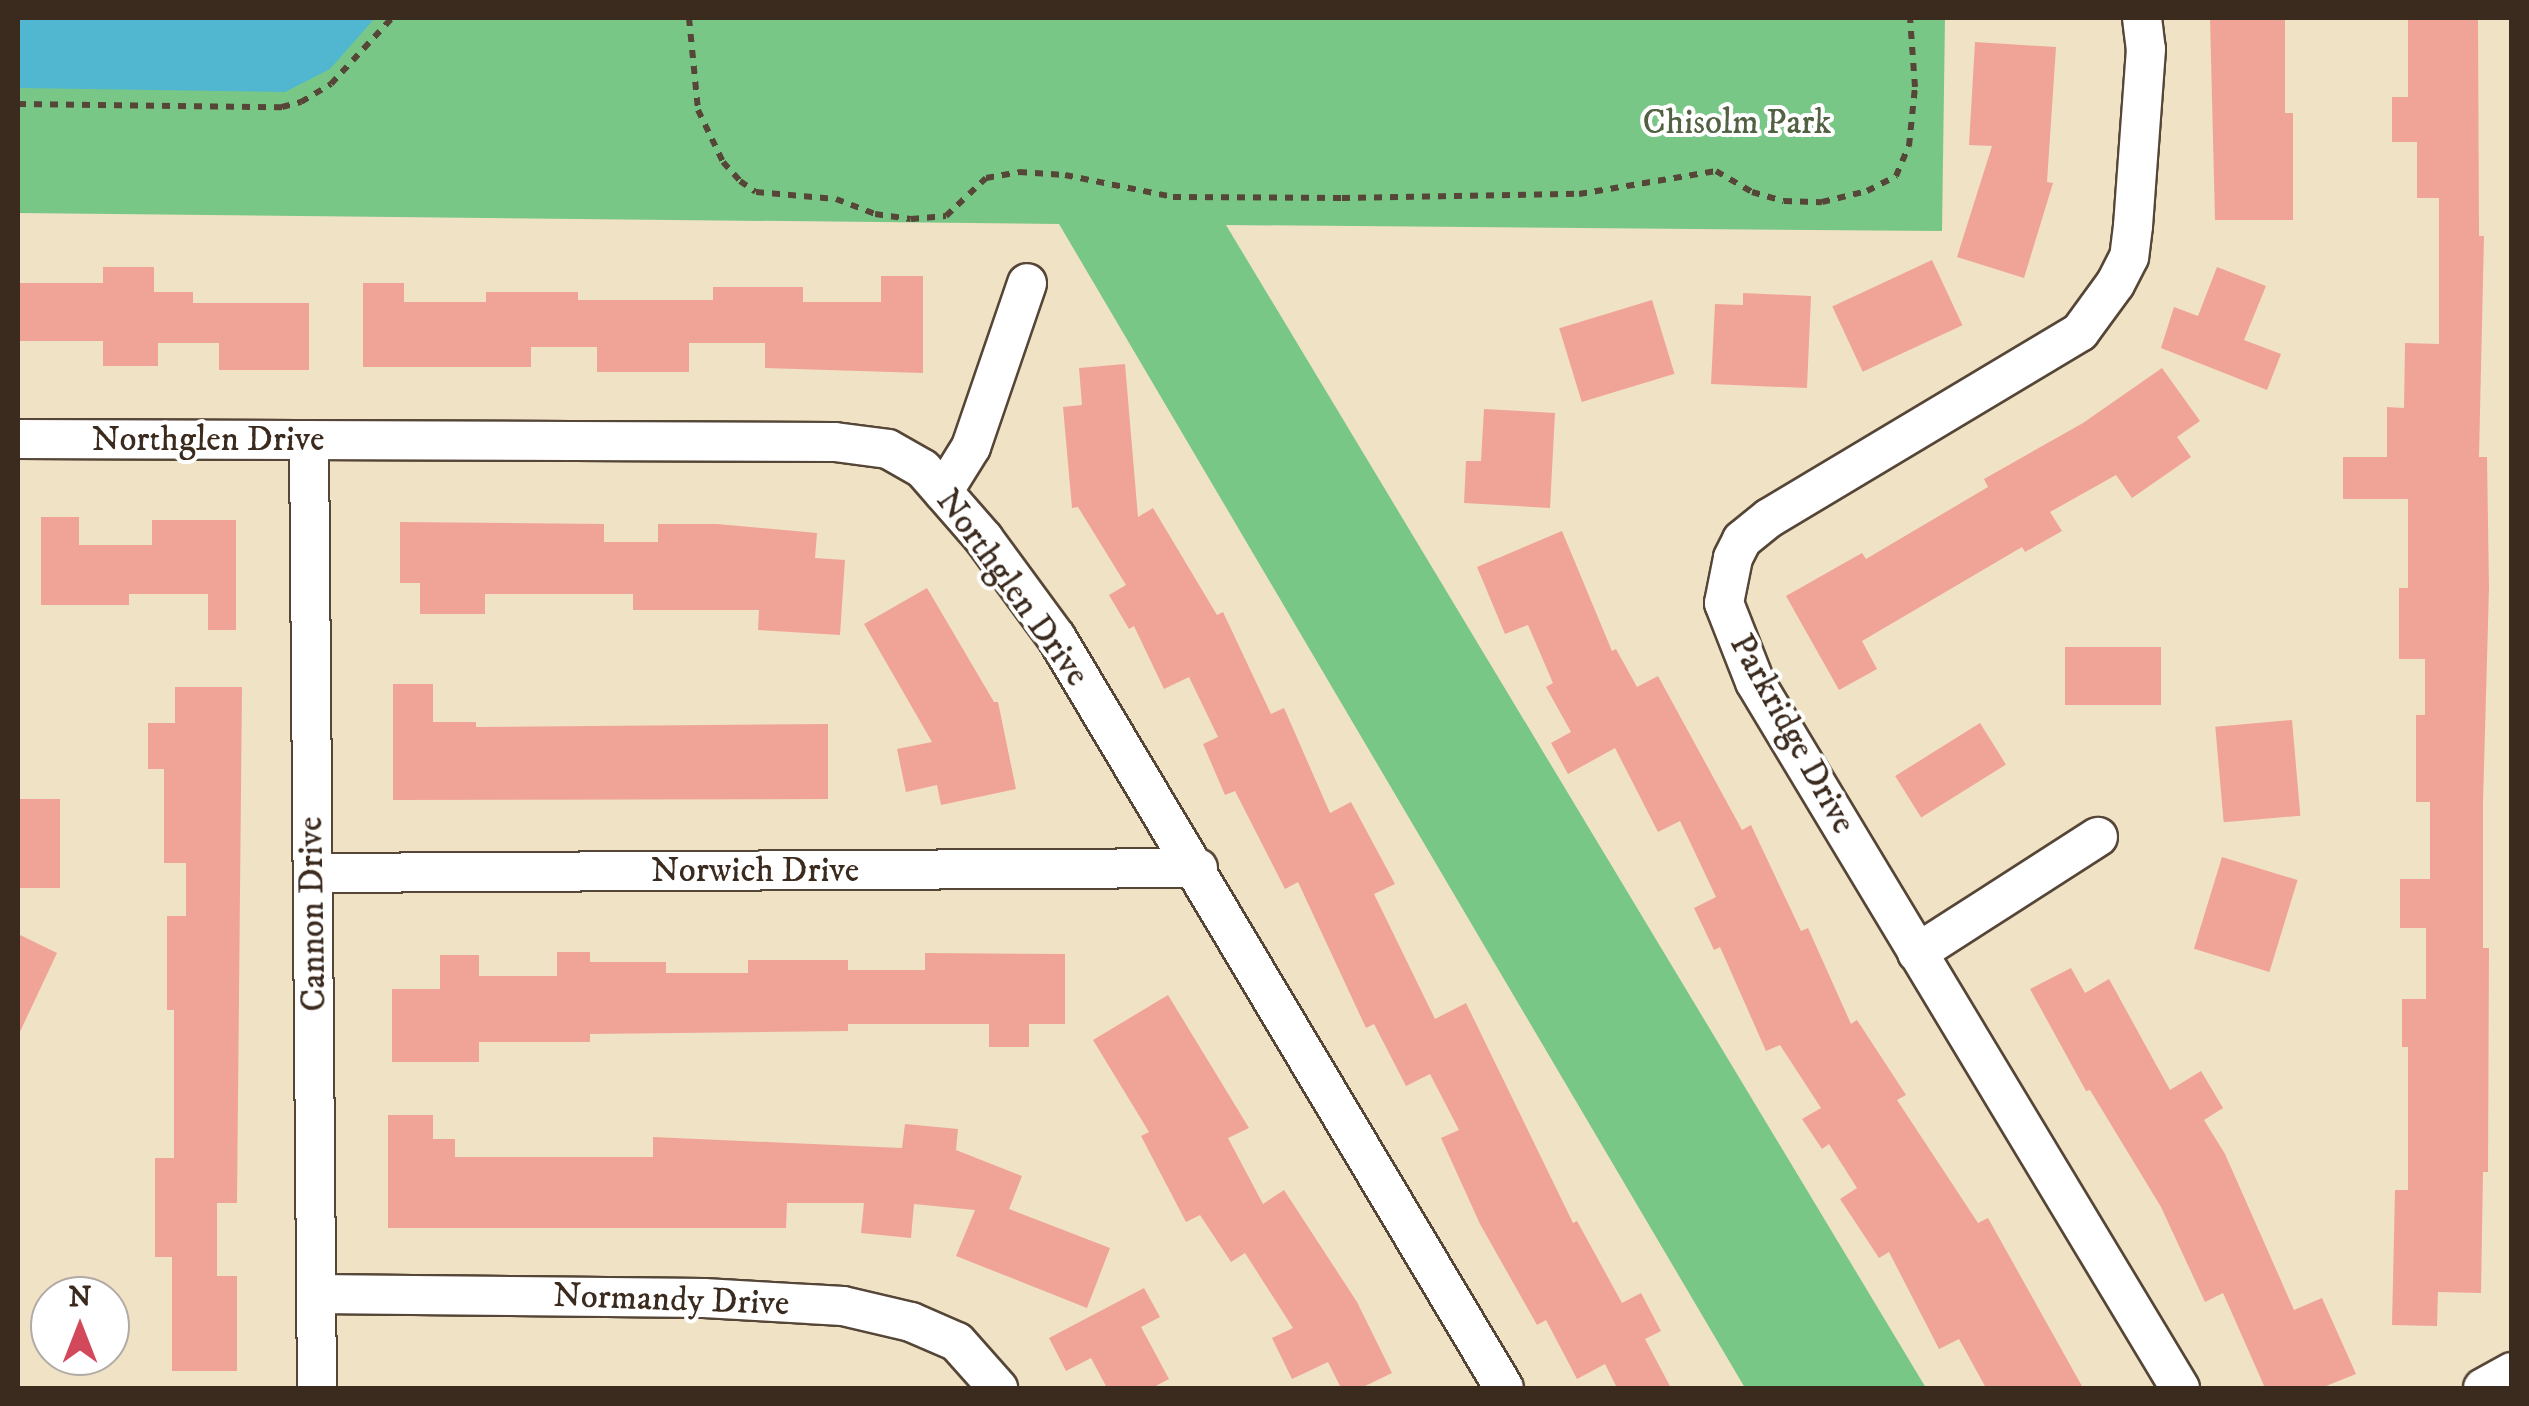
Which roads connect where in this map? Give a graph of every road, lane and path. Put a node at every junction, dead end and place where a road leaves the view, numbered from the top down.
1 (392, 18) edge
2 (688, 18) edge
3 (1910, 18) edge
4 (2142, 18) edge
5 (18, 104) edge
6 (1026, 284) dead end
7 (18, 439) edge
8 (309, 440) junction
9 (943, 492) junction
10 (2098, 837) dead end
11 (1198, 868) junction
12 (313, 873) junction
13 (1917, 952) junction
14 (316, 1294) junction
15 (2512, 1372) edge
16 (317, 1388) edge
17 (998, 1388) edge
18 (1504, 1388) edge
19 (2180, 1388) edge
20 (2484, 1388) edge

1 - 5 path
2 - 3 path
4 - 13 street, Parkridge Drive
6 - 9 street
7 - 8 street, Northglen Drive
8 - 9 street, Northglen Drive
8 - 12 street, Cannon Drive
9 - 11 street, Northglen Drive
10 - 13 street
11 - 12 street, Norwich Drive
11 - 18 street, Northglen Drive
12 - 14 street, Cannon Drive
13 - 19 street, Parkridge Drive
14 - 16 street, Cannon Drive
14 - 17 street, Normandy Drive
15 - 20 street

